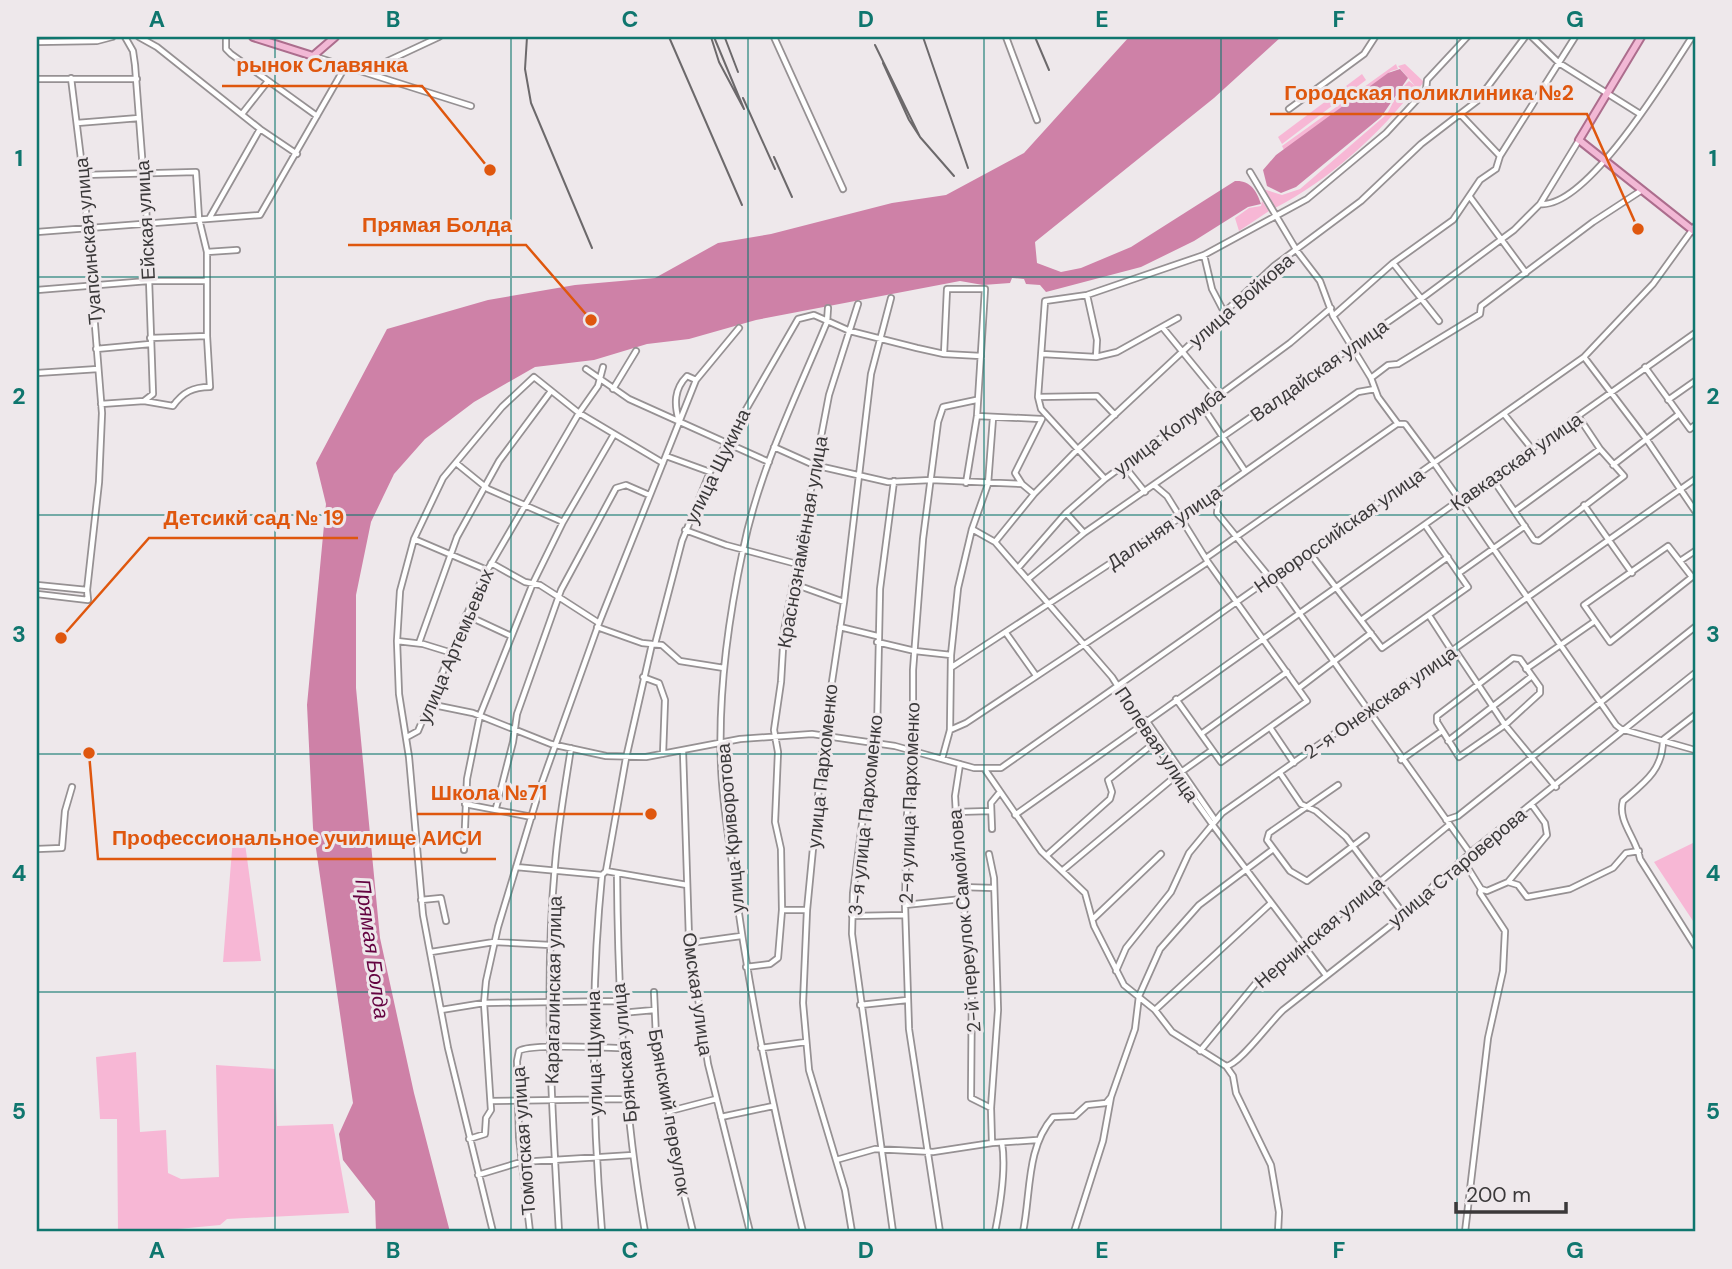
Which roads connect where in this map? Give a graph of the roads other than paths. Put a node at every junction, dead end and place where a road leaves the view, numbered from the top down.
1 (113, 37) edge
2 (125, 37) edge
3 (139, 37) edge
4 (226, 37) edge
5 (256, 37) edge
6 (335, 37) edge
7 (439, 37) edge
8 (774, 37) edge
9 (1006, 37) edge
10 (1375, 37) edge
11 (1467, 37) edge
12 (1524, 37) edge
13 (1532, 37) edge
14 (1575, 37) edge
15 (1641, 37) edge
16 (1692, 37) edge
17 (37, 42) edge
18 (313, 56) junction
19 (1559, 63) junction
20 (345, 67) junction
21 (362, 73) junction
22 (71, 78) junction
23 (37, 79) edge
24 (137, 79) junction
25 (268, 82) junction
26 (1607, 94) junction
27 (471, 106) dead end
28 (1289, 109) dead end
29 (242, 114) junction
30 (1460, 114) junction
31 (1640, 114) junction
32 (317, 116) junction
33 (139, 118) junction
34 (1037, 120) dead end
35 (78, 123) junction
36 (260, 129) junction
37 (1579, 140) junction
38 (297, 154) junction
39 (1500, 156) junction
40 (1607, 162) junction
41 (1250, 172) dead end
42 (83, 175) junction
43 (144, 175) junction
44 (1643, 188) junction
45 (843, 189) dead end
46 (1470, 197) junction
47 (1540, 204) junction
48 (1275, 214) junction
49 (210, 218) junction
50 (199, 219) junction
51 (147, 222) junction
52 (86, 229) junction
53 (1694, 229) edge
54 (37, 232) edge
55 (1499, 240) junction
56 (237, 250) dead end
57 (1297, 251) junction
58 (207, 252) junction
59 (1204, 255) junction
60 (1393, 263) junction
61 (1526, 273) junction
62 (148, 281) junction
63 (206, 281) junction
64 (91, 285) junction
65 (37, 290) edge
66 (1087, 295) junction
67 (891, 298) dead end
68 (1421, 299) junction
69 (858, 304) dead end
70 (1332, 307) junction
71 (828, 308) dead end
72 (1224, 312) junction
73 (1334, 316) junction
74 (1178, 318) dead end
75 (1439, 321) dead end
76 (827, 322) junction
77 (739, 328) dead end
78 (1163, 328) junction
79 (850, 331) junction
80 (1695, 333) edge
81 (207, 336) junction
82 (881, 339) junction
83 (150, 341) junction
84 (1351, 348) junction
85 (96, 349) junction
86 (636, 351) dead end
87 (1181, 353) junction
88 (944, 354) junction
89 (1042, 354) junction
90 (981, 355) junction
91 (1096, 357) junction
92 (1584, 357) junction
93 (603, 367) dead end
94 (1644, 367) junction
95 (98, 369) junction
96 (586, 369) dead end
97 (37, 373) edge
98 (1371, 378) junction
99 (601, 380) junction
100 (695, 380) junction
101 (1695, 381) edge
102 (1376, 389) junction
103 (613, 390) junction
104 (551, 391) junction
105 (1612, 393) junction
106 (1217, 394) junction
107 (1038, 397) junction
108 (976, 400) junction
109 (1668, 400) junction
110 (144, 401) junction
111 (101, 404) junction
112 (1203, 407) junction
113 (579, 413) junction
114 (1504, 414) junction
115 (1679, 414) junction
116 (1115, 415) junction
117 (977, 416) junction
118 (1578, 416) junction
119 (993, 418) junction
120 (1049, 418) junction
121 (1042, 419) junction
122 (679, 422) junction
123 (1398, 424) junction
124 (1695, 425) edge
125 (1224, 435) junction
126 (613, 436) junction
127 (1647, 440) junction
128 (725, 443) junction
129 (774, 447) junction
130 (1078, 449) junction
131 (1532, 449) junction
132 (1600, 449) junction
133 (666, 456) junction
134 (769, 462) junction
135 (456, 463) junction
136 (663, 463) junction
137 (1434, 463) junction
138 (814, 465) junction
139 (1613, 465) junction
140 (1125, 467) junction
141 (1245, 471) junction
142 (710, 472) junction
143 (858, 476) junction
144 (1492, 478) junction
145 (1105, 479) junction
146 (1695, 479) edge
147 (931, 480) junction
148 (894, 481) junction
149 (966, 483) junction
150 (988, 484) junction
151 (1022, 484) junction
152 (485, 485) junction
153 (1154, 485) junction
154 (1680, 490) junction
155 (1145, 492) junction
156 (1034, 494) junction
157 (649, 495) junction
158 (1212, 495) junction
159 (1460, 500) junction
160 (524, 505) junction
161 (1584, 505) junction
162 (1515, 511) junction
163 (1695, 512) edge
164 (1066, 513) junction
165 (1181, 517) junction
166 (563, 522) junction
167 (1425, 525) junction
168 (1525, 526) junction
169 (972, 529) junction
170 (685, 530) junction
171 (1084, 533) junction
172 (1236, 538) junction
173 (414, 539) junction
174 (1610, 540) junction
175 (995, 542) junction
176 (743, 549) junction
177 (1493, 549) junction
178 (1695, 551) edge
179 (450, 552) junction
180 (1309, 552) junction
181 (1448, 557) junction
182 (1207, 560) junction
183 (1680, 561) junction
184 (491, 564) junction
185 (797, 564) junction
186 (1018, 568) junction
187 (487, 570) junction
188 (1459, 573) junction
189 (1632, 573) junction
190 (1272, 577) junction
191 (1028, 579) junction
192 (533, 583) junction
193 (794, 584) junction
194 (37, 585) edge
195 (1336, 588) junction
196 (87, 590) junction
197 (37, 594) edge
198 (559, 597) junction
199 (1528, 598) junction
200 (844, 602) junction
201 (1237, 602) junction
202 (1050, 604) junction
203 (465, 614) junction
204 (1298, 615) junction
205 (1430, 617) junction
206 (1361, 620) junction
207 (1595, 621) junction
208 (598, 625) junction
209 (840, 627) junction
210 (1695, 627) edge
211 (1006, 633) junction
212 (1371, 633) junction
213 (509, 635) junction
214 (1264, 638) junction
215 (877, 639) junction
216 (397, 641) junction
217 (419, 643) junction
218 (653, 644) junction
219 (1085, 644) junction
220 (1561, 644) junction
221 (1454, 650) junction
222 (915, 651) junction
223 (449, 652) junction
224 (951, 655) junction
225 (1332, 663) junction
226 (951, 667) junction
227 (724, 668) junction
228 (1526, 669) junction
229 (1287, 672) junction
230 (1695, 673) edge
231 (1035, 674) junction
232 (1532, 676) junction
233 (643, 677) junction
234 (1478, 684) junction
235 (1118, 686) junction
236 (1299, 688) junction
237 (1176, 699) junction
238 (1601, 702) junction
239 (429, 704) junction
240 (1493, 708) junction
241 (1367, 712) junction
242 (480, 715) junction
243 (1695, 715) edge
244 (1143, 722) junction
245 (1505, 725) junction
246 (1271, 729) junction
247 (515, 730) junction
248 (950, 730) junction
249 (1627, 730) junction
250 (1442, 731) junction
251 (1201, 734) junction
252 (776, 735) junction
253 (824, 735) junction
254 (407, 737) junction
255 (1663, 740) junction
256 (1448, 741) junction
257 (721, 743) junction
258 (875, 743) junction
259 (1154, 743) junction
260 (556, 745) junction
261 (571, 748) junction
262 (1212, 750) junction
263 (1695, 750) edge
264 (683, 751) junction
265 (913, 751) junction
266 (663, 754) junction
267 (1532, 756) junction
268 (626, 758) junction
269 (942, 759) junction
270 (1401, 760) junction
271 (1294, 763) junction
272 (960, 764) junction
273 (986, 770) junction
274 (1179, 773) junction
275 (1280, 773) junction
276 (1338, 785) dead end
277 (72, 787) dead end
278 (1556, 787) junction
279 (1000, 792) junction
280 (465, 804) junction
281 (1532, 805) junction
282 (1305, 806) junction
283 (496, 808) junction
284 (955, 811) junction
285 (990, 811) junction
286 (1015, 815) junction
287 (532, 817) junction
288 (1213, 822) junction
289 (1448, 822) junction
290 (992, 829) dead end
291 (1366, 836) dead end
292 (1354, 846) junction
293 (37, 849) edge
294 (464, 850) dead end
295 (1272, 850) junction
296 (1639, 851) junction
297 (1470, 853) junction
298 (989, 854) dead end
299 (1161, 854) dead end
300 (1046, 856) junction
301 (1463, 860) junction
302 (516, 866) junction
303 (554, 870) junction
304 (1063, 870) junction
305 (1245, 871) junction
306 (604, 873) junction
307 (617, 873) junction
308 (1380, 881) junction
309 (1508, 882) junction
310 (687, 885) junction
311 (961, 887) junction
312 (995, 888) junction
313 (1481, 889) junction
314 (962, 899) junction
315 (421, 900) junction
316 (1270, 904) junction
317 (905, 905) junction
318 (782, 910) junction
319 (807, 910) junction
320 (1403, 913) junction
321 (905, 915) junction
322 (852, 916) junction
323 (1094, 919) junction
324 (446, 921) dead end
325 (741, 936) junction
326 (494, 942) junction
327 (690, 943) junction
328 (550, 945) junction
329 (1303, 945) junction
330 (1695, 946) edge
331 (431, 952) junction
332 (746, 967) junction
333 (1116, 971) junction
334 (1325, 974) junction
335 (654, 992) dead end
336 (1139, 996) junction
337 (593, 1000) junction
338 (908, 1000) junction
339 (550, 1001) junction
340 (619, 1001) junction
341 (484, 1003) junction
342 (860, 1005) junction
343 (442, 1010) junction
344 (654, 1010) junction
345 (1155, 1010) junction
346 (621, 1013) junction
347 (806, 1042) junction
348 (551, 1047) junction
349 (592, 1048) junction
350 (624, 1048) junction
351 (761, 1048) junction
352 (1200, 1051) junction
353 (1226, 1066) junction
354 (1111, 1097) junction
355 (627, 1099) junction
356 (517, 1100) junction
357 (593, 1100) junction
358 (716, 1100) junction
359 (491, 1101) junction
360 (552, 1101) junction
361 (773, 1106) junction
362 (991, 1108) junction
363 (670, 1111) junction
364 (721, 1117) junction
365 (469, 1139) junction
366 (1037, 1140) junction
367 (992, 1143) junction
368 (1002, 1143) junction
369 (882, 1149) junction
370 (927, 1152) junction
371 (633, 1155) junction
372 (596, 1156) junction
373 (555, 1159) junction
374 (836, 1160) junction
375 (521, 1162) junction
376 (478, 1175) junction
377 (494, 1232) edge
378 (530, 1232) edge
379 (559, 1232) edge
380 (602, 1232) edge
381 (645, 1232) edge
382 (693, 1232) edge
383 (750, 1232) edge
384 (803, 1232) edge
385 (852, 1232) edge
386 (893, 1232) edge
387 (940, 1232) edge
388 (996, 1232) edge
389 (1023, 1232) edge
390 (1074, 1232) edge
391 (1278, 1232) edge
392 (1465, 1232) edge

1 - 17 street
2 - 24 street, Ейская улица
3 - 29 street
4 - 25 street
5 - 18 main road
6 - 18 main road
7 - 21 street
8 - 45 street
9 - 34 street
10 - 28 street
11 - 48 street
12 - 30 street, улица Войкова
13 - 19 street
14 - 19 street
15 - 26 main road
16 - 31 street, Валдайская улица
18 - 20 street
19 - 26 street
19 - 39 street
20 - 21 street
20 - 32 street
21 - 27 street
22 - 23 street
22 - 24 street
22 - 35 street, Туапсинская улица
24 - 33 street, Ейская улица
25 - 29 street
25 - 32 street
26 - 31 street
26 - 37 main road
29 - 36 street
30 - 39 street
30 - 57 street, улица Войкова
31 - 40 street, Валдайская улица
32 - 38 street
33 - 35 street
33 - 43 street, Ейская улица
35 - 42 street, Туапсинская улица
36 - 38 street
36 - 49 street
37 - 40 main road
37 - 47 street
38 - 49 street
39 - 46 street
40 - 44 main road
40 - 47 street, Валдайская улица
41 - 48 street
42 - 43 street
42 - 52 street, Туапсинская улица
43 - 50 street
43 - 51 street, Ейская улица
44 - 53 main road
44 - 61 street
46 - 55 street
46 - 60 street
47 - 55 street, Валдайская улица
48 - 57 street
48 - 59 street
49 - 50 street
50 - 51 street
50 - 58 street
51 - 52 street
51 - 62 street, Ейская улица
52 - 54 street
52 - 64 street, Туапсинская улица
53 - 92 street, Новороссийская улица
55 - 61 street
55 - 68 street, Валдайская улица
56 - 58 street
57 - 70 street
57 - 72 street, улица Войкова
58 - 63 street
59 - 66 street
59 - 72 street
60 - 68 street
60 - 73 street
61 - 98 street
62 - 63 street
62 - 64 street
62 - 83 street, Ейская улица
63 - 81 street
64 - 65 street
64 - 85 street, Туапсинская улица
66 - 89 street
66 - 91 street
67 - 82 street, улица Пархоменко
68 - 75 street
68 - 84 street, Валдайская улица
69 - 79 street, Краснознамённая улица
70 - 73 street
70 - 106 street, улица Колумба
71 - 76 street, улица Криворотова
72 - 87 street, улица Войкова
73 - 84 street
74 - 78 street
76 - 79 street
76 - 128 street, улица Щукина
76 - 129 street, улица Криворотова
77 - 100 street
78 - 87 street
78 - 91 street
79 - 82 street
79 - 138 street, Краснознамённая улица
80 - 94 street, Кавказская улица
81 - 83 street
81 - 110 street
82 - 88 street
82 - 143 street, улица Пархоменко
83 - 85 street
83 - 110 street, Ейская улица
84 - 98 street
84 - 125 street, Валдайская улица
85 - 95 street, Туапсинская улица
86 - 103 street
87 - 106 street
87 - 116 street, улица Войкова
88 - 90 street
88 - 90 street
89 - 91 street
89 - 107 street
90 - 108 street
92 - 105 street
92 - 114 street, Новороссийская улица
93 - 99 street, улица Артемьевых
94 - 105 street, Кавказская улица
94 - 109 street
95 - 97 street
95 - 111 street, Туапсинская улица
96 - 99 street
98 - 102 street
99 - 103 street
99 - 113 street, улица Артемьевых
100 - 122 street
100 - 122 street
101 - 109 street
102 - 123 street
102 - 141 street, Дальняя улица
103 - 122 street
104 - 113 street
104 - 135 street
104 - 152 street
105 - 118 street, Кавказская улица
105 - 127 street
106 - 112 street, улица Колумба
107 - 116 street
107 - 120 street
108 - 117 street
108 - 147 street, 2-я улица Пархоменко
109 - 115 street
110 - 111 street
111 - 196 street, Туапсинская улица
112 - 125 street
112 - 140 street, улица Колумба
113 - 126 street
113 - 160 street, улица Артемьевых
114 - 131 street
114 - 137 street, Новороссийская улица
115 - 124 street
115 - 127 street
116 - 130 street, улица Войкова
117 - 119 street
117 - 149 street
118 - 131 street, Кавказская улица
118 - 132 street
119 - 121 street
119 - 150 street
120 - 121 street
120 - 130 street
121 - 151 street
122 - 128 street
122 - 133 street
123 - 137 street
123 - 172 street
125 - 141 street
125 - 153 street, Валдайская улица
126 - 136 street
126 - 166 street
127 - 139 street
127 - 154 street
128 - 134 street
128 - 142 street, улица Щукина
129 - 134 street, улица Криворотова
129 - 138 street
130 - 145 street
130 - 156 street, улица Войкова
131 - 144 street, Кавказская улица
132 - 139 street
132 - 162 street
133 - 136 street
133 - 142 street
134 - 176 street, улица Криворотова
135 - 152 street
135 - 173 street
136 - 157 street
137 - 159 street
137 - 180 street, Новороссийская улица
138 - 143 street
138 - 185 street, Краснознамённая улица
139 - 161 street
140 - 145 street, улица Колумба
140 - 155 street
141 - 158 street, Дальняя улица
142 - 170 street, улица Щукина
143 - 148 street
143 - 200 street, улица Пархоменко
144 - 159 street, Кавказская улица
144 - 162 street
145 - 164 street, улица Колумба
146 - 154 street, 2-я Онежская улица
147 - 148 street
147 - 149 street
147 - 222 street, 2-я улица Пархоменко
148 - 215 street, 3-я улица Пархоменко
149 - 150 street
150 - 151 street
150 - 169 street
151 - 156 street
152 - 160 street
152 - 179 street
153 - 155 street, Валдайская улица
153 - 165 street
154 - 163 street
154 - 174 street, 2-я Онежская улица
155 - 171 street, Валдайская улица
156 - 175 street, улица Войкова
157 - 198 street
157 - 208 street
158 - 165 street, Дальняя улица
158 - 172 street
159 - 167 street, Кавказская улица
159 - 177 street
160 - 166 street
160 - 184 street, улица Артемьевых
161 - 168 street
161 - 174 street
162 - 168 street
164 - 171 street
164 - 186 street, улица Колумба
165 - 182 street
165 - 202 street, Дальняя улица
166 - 192 street
167 - 181 street
167 - 195 street, Кавказская улица
168 - 177 street
169 - 175 street, Полевая улица
169 - 224 street
170 - 176 street
170 - 218 street, улица Щукина
171 - 191 street, Валдайская улица
172 - 182 street
172 - 190 street
173 - 179 street
173 - 216 street
174 - 189 street
174 - 199 street, 2-я Онежская улица
175 - 186 street, Полевая улица
176 - 185 street
176 - 227 street, улица Криворотова
177 - 188 street
177 - 199 street
178 - 183 street
179 - 187 street
179 - 217 street
180 - 190 street, Новороссийская улица
180 - 195 street
181 - 188 street
181 - 206 street
182 - 201 street
182 - 219 street
183 - 189 street
183 - 207 street
184 - 187 street, улица Артемьевых
184 - 192 street
185 - 193 street, Краснознамённая улица
186 - 191 street, Полевая улица
187 - 203 street, улица Артемьевых
188 - 205 street
189 - 207 street
190 - 201 street, Новороссийская улица
190 - 204 street
191 - 202 street, Полевая улица
192 - 198 street
192 - 213 street
193 - 200 street
193 - 252 street, Краснознамённая улица
194 - 196 street
195 - 204 street, Кавказская улица
195 - 206 street
196 - 197 street
198 - 208 street
198 - 247 street
199 - 220 street
199 - 221 street, 2-я Онежская улица
200 - 209 street, улица Пархоменко
201 - 214 street
201 - 235 street, Новороссийская улица
202 - 211 street, Дальняя улица
202 - 219 street, Полевая улица
203 - 213 street
203 - 223 street, улица Артемьевых
204 - 214 street, Кавказская улица
204 - 225 street
205 - 212 street
205 - 221 street
206 - 212 street
207 - 220 street
208 - 218 street
208 - 260 street
209 - 215 street
209 - 253 street, улица Пархоменко
210 - 238 street, Нерчинская улица
211 - 226 street, Дальняя улица
211 - 231 street
212 - 225 street
213 - 242 street
214 - 229 street
214 - 237 street
215 - 222 street
215 - 258 street, 3-я улица Пархоменко
216 - 217 street
216 - 254 street
217 - 223 street
218 - 227 street
218 - 233 street, улица Щукина
219 - 231 street
219 - 235 street, Полевая улица
220 - 228 street
220 - 238 street
221 - 234 street
221 - 241 street, 2-я Онежская улица
222 - 224 street
222 - 265 street, 2-я улица Пархоменко
223 - 239 street, улица Артемьевых
224 - 226 street
225 - 236 street
225 - 241 street
226 - 248 street
227 - 257 street, улица Криворотова
228 - 232 street
228 - 234 street
229 - 236 street
229 - 251 street
230 - 249 street, улица Староверова
231 - 248 street
232 - 240 street
232 - 245 street
233 - 266 street
233 - 268 street, улица Щукина
234 - 240 street
234 - 250 street
235 - 244 street, Полевая улица
235 - 273 street, Новороссийская улица
236 - 246 street
237 - 244 street
237 - 251 street
238 - 249 street
238 - 267 street, Нерчинская улица
239 - 242 street
239 - 254 street, улица Артемьевых
240 - 245 street
240 - 256 street
241 - 270 street
241 - 271 street, 2-я Онежская улица
242 - 247 street
242 - 280 street
243 - 255 street
244 - 259 street, Полевая улица
244 - 274 street
244 - 286 street
245 - 256 street
245 - 267 street
246 - 262 street
246 - 271 street
247 - 260 street
247 - 283 street
248 - 269 street
249 - 255 street
249 - 278 street, улица Староверова
250 - 256 street
250 - 270 street
251 - 262 street
252 - 253 street
252 - 257 street
252 - 318 street, Краснознамённая улица
253 - 258 street
253 - 319 street, улица Пархоменко
254 - 315 street, улица Артемьевых
255 - 263 street
255 - 296 street
257 - 264 street
257 - 325 street, улица Криворотова
258 - 265 street
258 - 322 street, 3-я улица Пархоменко
259 - 274 street, Полевая улица
259 - 300 street
260 - 261 street
260 - 287 street
261 - 268 street
261 - 303 street, Карагалинская улица
262 - 274 street
264 - 266 street
264 - 310 street, Омская улица
265 - 269 street
265 - 317 street, 2-я улица Пархоменко
266 - 268 street
267 - 278 street
267 - 289 street, Нерчинская улица
268 - 306 street, улица Щукина
269 - 272 street
270 - 289 street
271 - 275 street, 2-я Онежская улица
272 - 273 street
272 - 284 street, 2-й переулок Самойлова
273 - 279 street
274 - 288 street
274 - 304 street
275 - 282 street
275 - 288 street, 2-я Онежская улица
276 - 282 street
277 - 293 street
278 - 281 street, улица Староверова
279 - 285 street
279 - 286 street
280 - 283 street
280 - 294 street
281 - 297 street, улица Староверова
281 - 309 street
282 - 292 street
282 - 295 street
283 - 287 street
284 - 285 street
284 - 311 street, 2-й переулок Самойлова
285 - 290 street
286 - 300 street
287 - 302 street
288 - 305 street
288 - 333 street, 2-я Онежская улица
289 - 297 street
289 - 308 street, Нерчинская улица
291 - 292 street
292 - 295 street
292 - 308 street
295 - 305 street
296 - 309 street
296 - 330 street
297 - 301 street, улица Староверова
298 - 312 street
299 - 323 street
300 - 304 street
301 - 313 street
301 - 320 street, улица Староверова
302 - 303 street
302 - 326 street
303 - 306 street
303 - 328 street, Карагалинская улица
304 - 323 street
305 - 316 street
305 - 336 street
306 - 307 street
306 - 337 street, улица Щукина
307 - 310 street
307 - 340 street, Брянская улица
308 - 320 street
308 - 329 street, Нерчинская улица
309 - 313 street
310 - 327 street, Омская улица
311 - 312 street
311 - 314 street, 2-й переулок Самойлова
312 - 362 street
313 - 392 street
314 - 317 street
314 - 362 street, 2-й переулок Самойлова
315 - 324 street
315 - 331 street, улица Артемьевых
316 - 329 street
316 - 345 street
317 - 321 street, 2-я улица Пархоменко
318 - 319 street
318 - 332 street, Краснознамённая улица
319 - 347 street, улица Пархоменко
320 - 334 street, улица Староверова
321 - 322 street
321 - 338 street, 2-я улица Пархоменко
322 - 342 street, 3-я улица Пархоменко
323 - 333 street
325 - 327 street
325 - 332 street, улица Криворотова
326 - 328 street
326 - 331 street
326 - 341 street
327 - 358 street, Омская улица
328 - 339 street, Карагалинская улица
329 - 334 street
329 - 352 street, Нерчинская улица
331 - 343 street, улица Артемьевых
332 - 351 street, улица Криворотова
333 - 336 street
334 - 353 street, улица Староверова
335 - 344 street, Брянский переулок
336 - 345 street
336 - 354 street
337 - 339 street
337 - 340 street
337 - 349 street, улица Щукина
338 - 342 street
338 - 370 street, 2-я улица Пархоменко
339 - 341 street
339 - 348 street, Карагалинская улица
340 - 346 street, Брянская улица
341 - 343 street
341 - 359 street
342 - 369 street, 3-я улица Пархоменко
343 - 365 street, улица Артемьевых
344 - 346 street
344 - 363 street, Брянский переулок
345 - 352 street
346 - 350 street, Брянская улица
347 - 351 street
347 - 374 street, улица Пархоменко
348 - 349 street
348 - 356 street, Томотская улица
348 - 360 street, Карагалинская улица
349 - 350 street
349 - 357 street, улица Щукина
350 - 355 street, Брянская улица
351 - 361 street, улица Криворотова
352 - 353 street
353 - 391 street
354 - 366 street
354 - 390 street
355 - 357 street
355 - 371 street, Брянская улица
356 - 359 street
356 - 360 street
356 - 375 street, Томотская улица
357 - 360 street
357 - 372 street, улица Щукина
358 - 363 street
358 - 364 street, Омская улица
359 - 365 street
360 - 373 street, Карагалинская улица
361 - 364 street
361 - 384 street, улица Криворотова
362 - 367 street
363 - 382 street, Брянский переулок
364 - 383 street, Омская улица
365 - 376 street, улица Артемьевых
366 - 368 street
366 - 389 street
367 - 368 street
367 - 370 street
368 - 388 street
369 - 370 street
369 - 374 street
369 - 386 street, 3-я улица Пархоменко
370 - 387 street, 2-я улица Пархоменко
371 - 372 street
371 - 381 street, Брянская улица
372 - 373 street
372 - 380 street, улица Щукина
373 - 375 street
373 - 379 street, Карагалинская улица
374 - 385 street, улица Пархоменко
375 - 376 street
375 - 378 street, Томотская улица
376 - 377 street, улица Артемьевых

